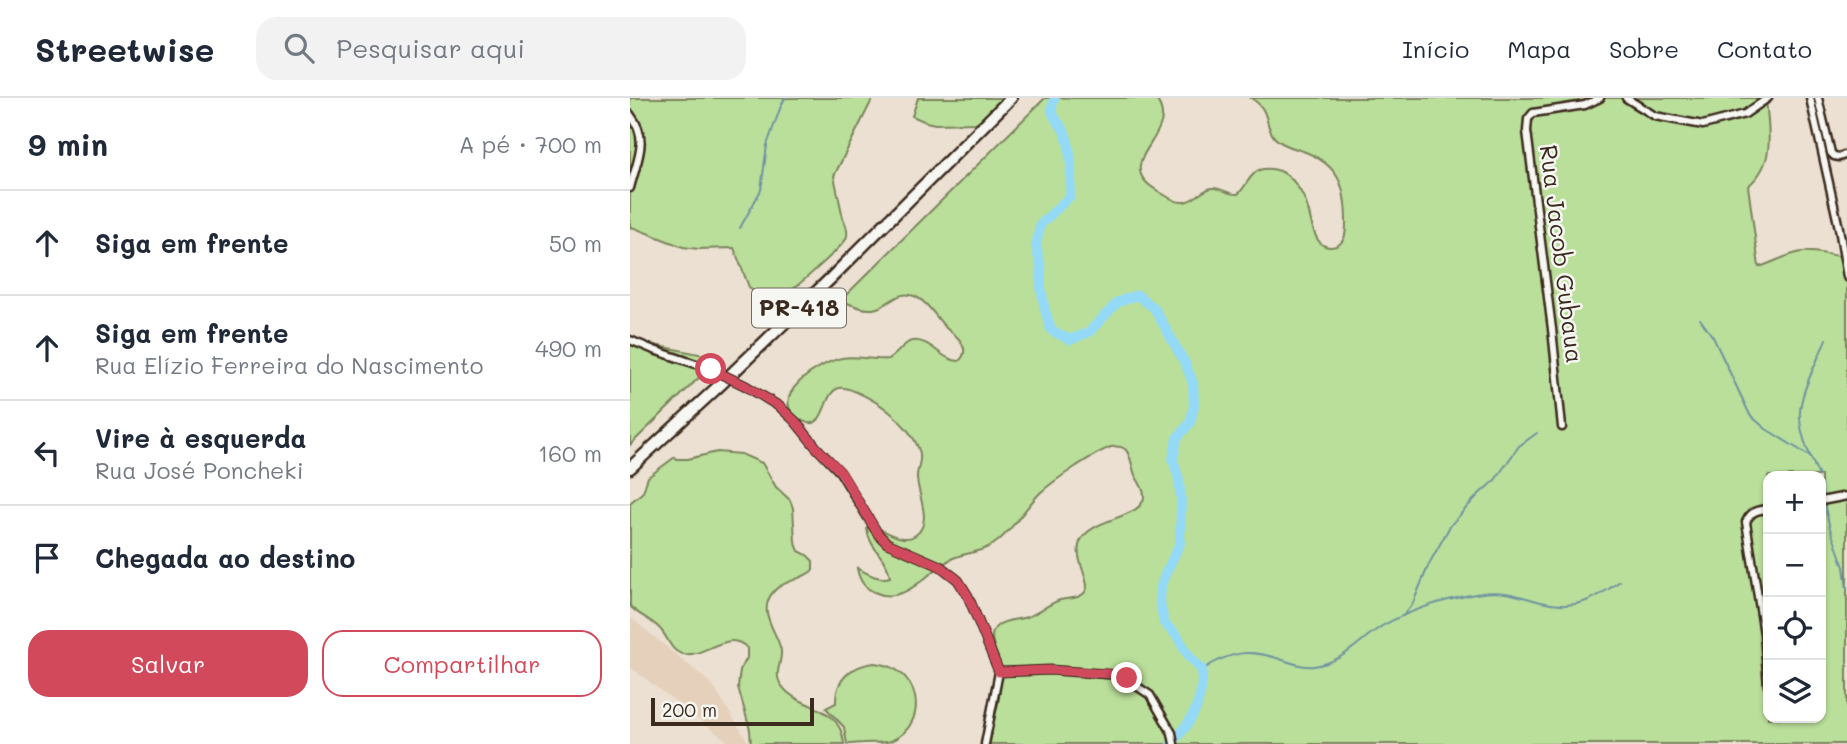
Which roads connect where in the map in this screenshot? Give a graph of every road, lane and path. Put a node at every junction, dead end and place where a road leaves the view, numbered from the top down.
1 (1011, 98) edge
2 (1600, 98) edge
3 (1626, 98) edge
4 (1768, 98) edge
5 (1810, 98) edge
6 (1818, 98) edge
7 (630, 114) edge
8 (1847, 153) edge
9 (630, 188) edge
10 (1847, 277) edge
11 (630, 340) edge
12 (1562, 428) dead end
13 (630, 468) edge
14 (1847, 496) edge
15 (1826, 499) edge
16 (1763, 510) edge
17 (1766, 660) edge
18 (999, 672) junction
19 (985, 744) edge
20 (1174, 744) edge

1 - 13 highway, PR-418
2 - 12 street, Rua Jacob Gubaua
3 - 4 street
5 - 10 street
6 - 8 street
7 - 9 street
11 - 18 street, bridge
14 - 15 street
16 - 17 street
18 - 19 street
18 - 20 street

